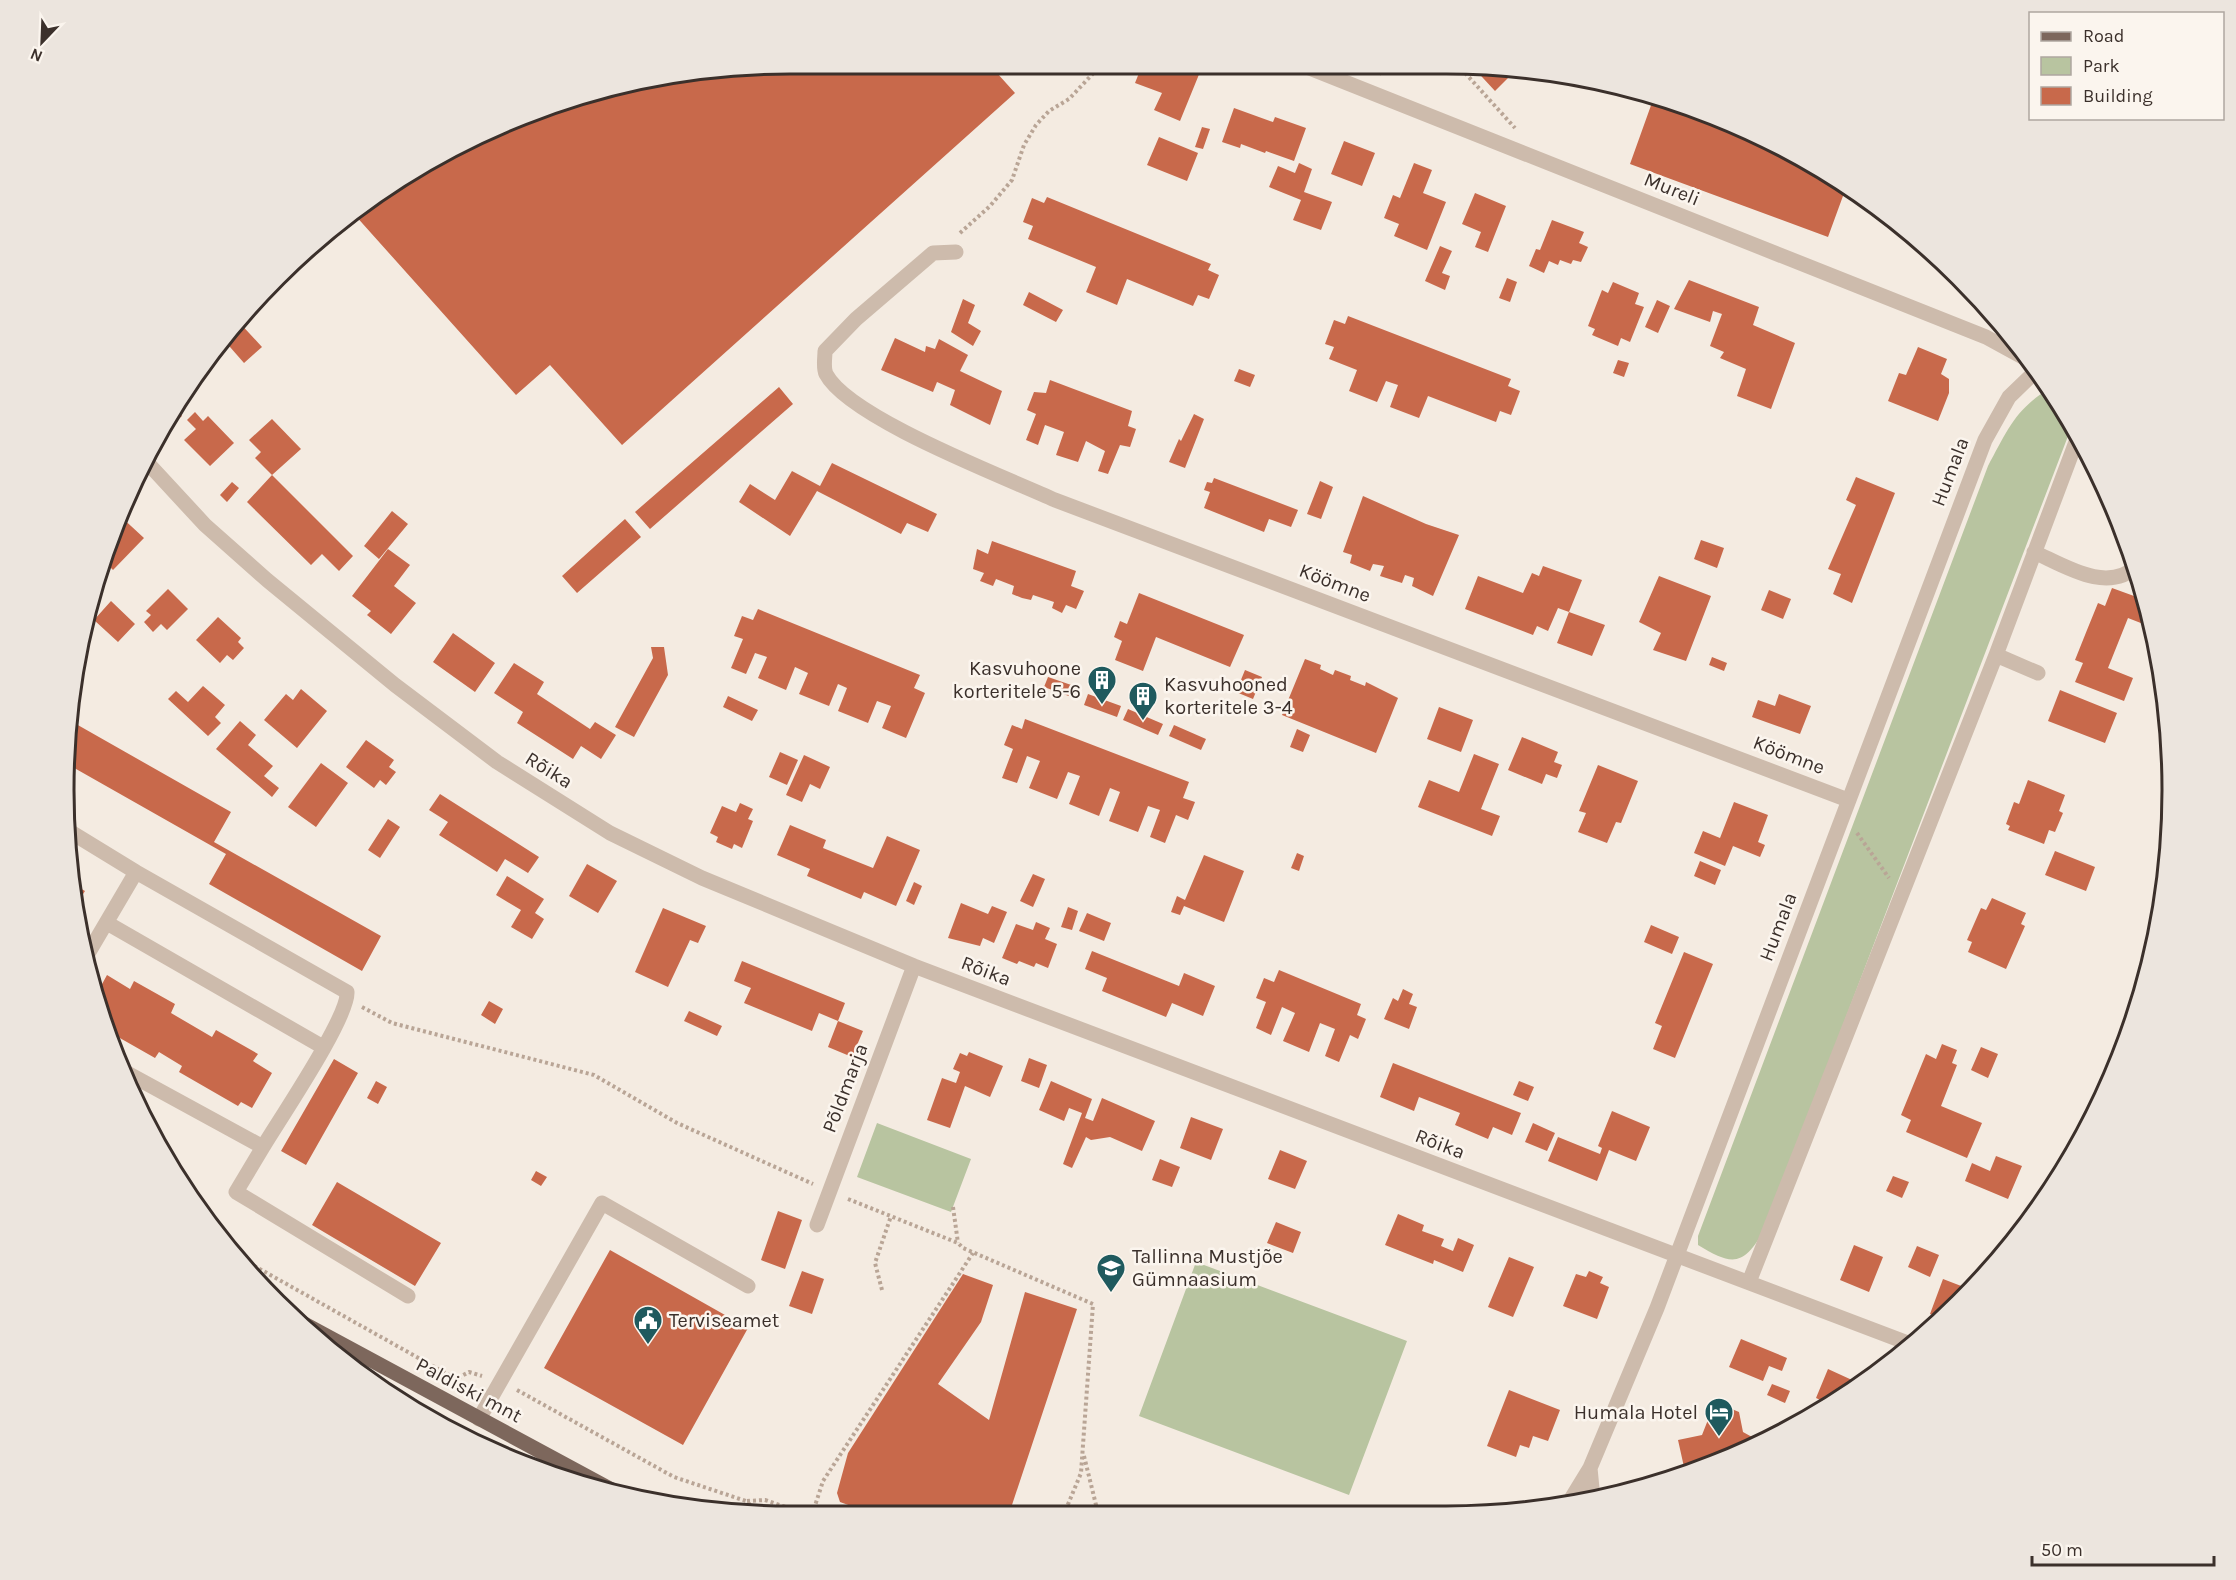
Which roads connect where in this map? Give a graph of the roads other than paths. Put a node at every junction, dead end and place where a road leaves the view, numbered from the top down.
1 (1325, 74) edge
2 (950, 251) road end
3 (2012, 351) edge
4 (2030, 376) edge
5 (2074, 446) edge
6 (151, 466) edge
7 (2034, 552) junction
8 (2128, 574) edge
9 (1996, 655) junction
10 (2038, 673) dead end
11 (1846, 806) junction
12 (75, 835) edge
13 (136, 873) junction
14 (107, 923) junction
15 (91, 948) edge
16 (914, 966) junction
17 (323, 1047) junction
18 (133, 1076) edge
19 (263, 1147) junction
20 (817, 1225) dead end
21 (1676, 1257) junction
22 (1749, 1282) junction
23 (748, 1286) dead end
24 (408, 1296) dead end
25 (327, 1336) edge
26 (1903, 1341) edge
27 (479, 1419) junction
28 (1590, 1468) junction
29 (585, 1476) edge
30 (1592, 1491) edge
31 (1574, 1495) edge

1 - 3 street, Mureli
2 - 11 street, Köömne
4 - 11 street, Humala
5 - 7 street
6 - 16 street, Rõika
7 - 8 street
7 - 9 street
9 - 10 street
9 - 22 street
11 - 21 street, Humala
12 - 13 street
13 - 14 street
13 - 17 street
14 - 15 street
14 - 17 street
16 - 20 street, Põldmarja
16 - 21 street, Rõika
17 - 19 street
18 - 19 street
19 - 24 street
21 - 22 street, Rõika
21 - 28 street, Humala
22 - 26 street, Rõika
23 - 27 street
25 - 27 main road, Paldiski mnt
27 - 29 main road, Paldiski mnt
28 - 30 street
28 - 31 street, Humala

